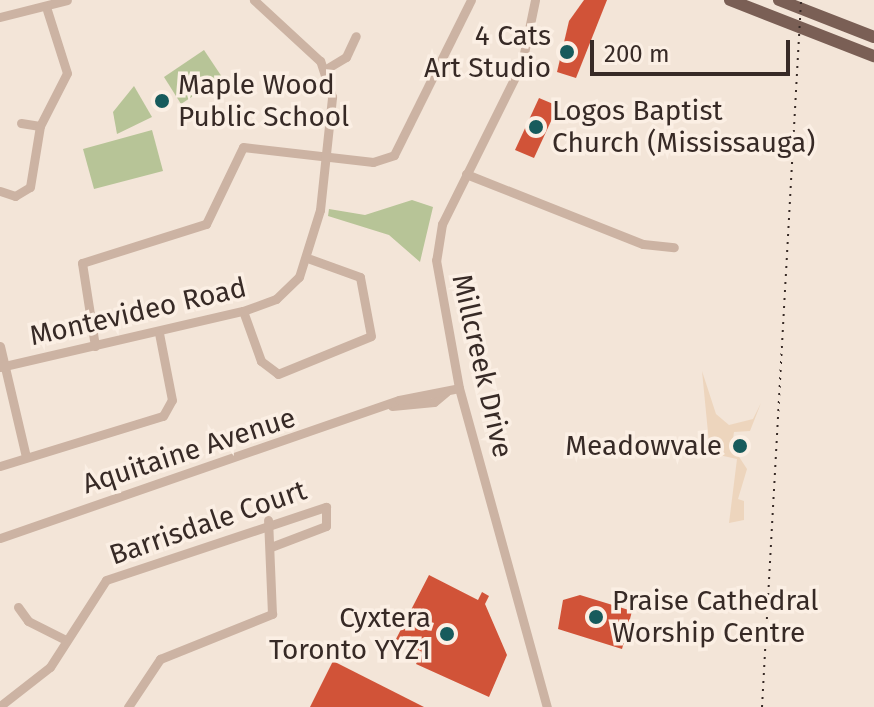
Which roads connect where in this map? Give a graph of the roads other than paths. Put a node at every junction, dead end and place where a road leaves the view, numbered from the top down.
1 (67, 0) edge
2 (254, 0) edge
3 (471, 0) edge
4 (535, 0) edge
5 (730, 0) edge
6 (779, 0) edge
7 (267, 3) edge
8 (47, 10) junction
9 (0, 17) edge
10 (356, 36) dead end
11 (874, 37) edge
12 (874, 56) edge
13 (326, 69) junction
14 (21, 123) dead end
15 (40, 126) junction
16 (327, 156) junction
17 (466, 174) junction
18 (0, 191) edge
19 (674, 247) dead end
20 (310, 259) junction
21 (243, 311) junction
22 (159, 333) junction
23 (0, 346) edge
24 (95, 346) junction
25 (2, 366) edge
26 (459, 388) junction
27 (26, 457) junction
28 (0, 466) edge
29 (268, 520) junction
30 (0, 538) edge
31 (271, 547) junction
32 (18, 607) dead end
33 (64, 639) junction
34 (0, 706) edge
35 (128, 707) edge
36 (547, 707) edge

1 - 8 street
2 - 7 street
3 - 16 street
4 - 17 street, Millcreek Drive
5 - 12 main road
6 - 11 main road
7 - 13 street
8 - 9 street
8 - 15 street
10 - 13 street
13 - 16 street
14 - 15 street
15 - 18 street
16 - 20 street
16 - 24 street
17 - 19 street
17 - 26 street, Millcreek Drive
20 - 21 street, Montevideo Road
20 - 21 street
21 - 22 street, Montevideo Road
22 - 24 street, Montevideo Road
22 - 27 street
23 - 25 street
24 - 25 street, Montevideo Road
25 - 27 street
26 - 30 street, Aquitaine Avenue
26 - 36 street, Millcreek Drive
27 - 28 street
29 - 31 street
29 - 31 street, Barrisdale Court
29 - 33 street, Barrisdale Court
31 - 35 street
32 - 33 street
33 - 34 street, Barrisdale Court

